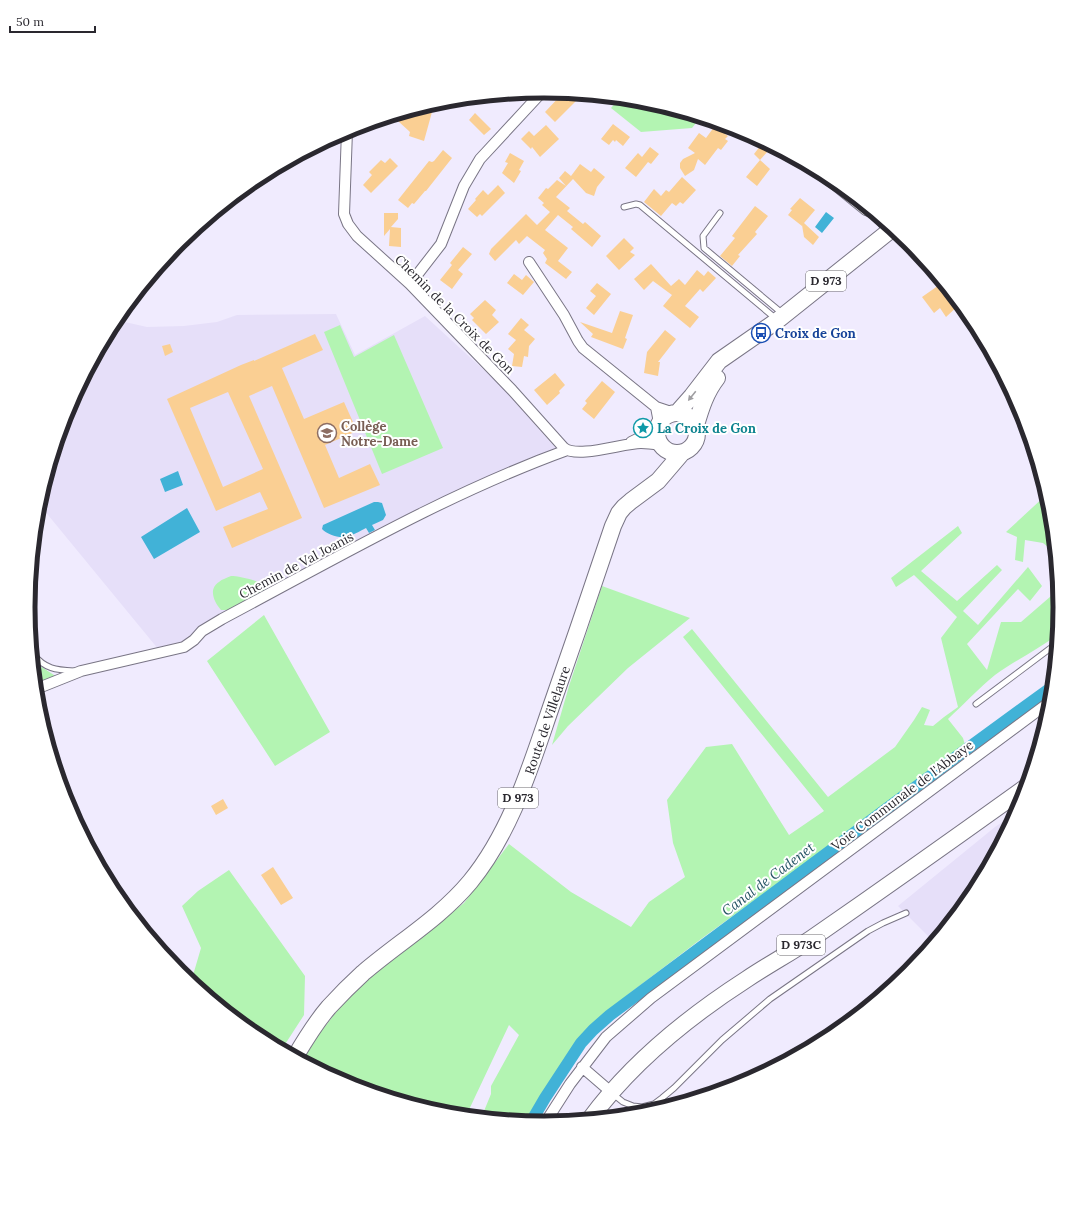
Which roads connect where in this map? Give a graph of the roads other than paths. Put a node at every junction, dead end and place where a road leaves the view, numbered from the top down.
1 (536, 98) edge
2 (347, 138) edge
3 (624, 207) dead end
4 (720, 213) dead end
5 (884, 229) edge
6 (530, 262) dead end
7 (410, 284) junction
8 (781, 317) junction
9 (761, 333) junction
10 (656, 407) junction
11 (675, 413) junction
12 (659, 425) junction
13 (696, 425) junction
14 (624, 445) junction
15 (660, 445) junction
16 (567, 450) junction
17 (682, 453) junction
18 (651, 486) junction
19 (1051, 647) edge
20 (38, 659) edge
21 (81, 671) junction
22 (41, 687) edge
23 (976, 704) dead end
24 (1043, 707) edge
25 (1017, 793) edge
26 (906, 913) dead end
27 (298, 1053) edge
28 (582, 1067) junction
29 (611, 1092) junction
30 (594, 1113) edge
31 (550, 1116) edge

1 - 7 street
2 - 7 street, Chemin de la Croix de Gon
3 - 8 lane
4 - 8 lane
5 - 8 main road, D 973
6 - 10 street
7 - 16 street, Chemin de la Croix de Gon
8 - 9 main road, D 973
9 -> 11 main road, D 973
9 - 13 main road, D 973
10 - 11 street
10 - 12 street
11 - 12 main road
11 - 13 main road
12 - 14 street
12 - 15 main road
13 - 17 main road
14 - 15 street
14 - 16 street
15 - 17 main road
15 - 18 main road
16 - 21 street, Chemin de Val Joanis
17 - 18 main road, Route de Villelaure / D 973
18 - 27 main road, Route de Villelaure / D 973
19 - 23 lane
20 - 21 lane
21 - 22 street, Chemin de Val Joanis
24 - 28 street, Voie Communale de l'Abbaye
25 - 29 main road, D 973C
26 - 29 lane
28 - 29 street
28 - 31 street, Voie Communale de l'Abbaye
29 - 30 main road, D 973C

